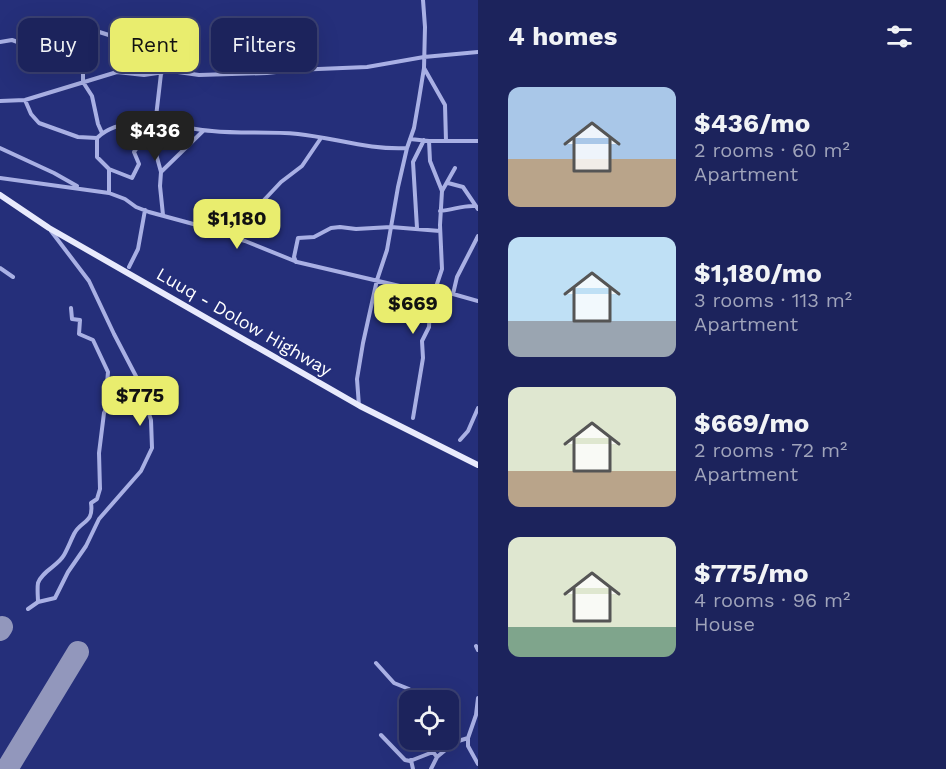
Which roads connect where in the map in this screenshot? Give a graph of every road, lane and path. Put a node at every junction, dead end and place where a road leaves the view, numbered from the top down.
1 (423, 0) edge
2 (98, 32) edge
3 (0, 42) edge
4 (478, 52) edge
5 (424, 57) junction
6 (424, 68) junction
7 (160, 73) junction
8 (83, 82) junction
9 (26, 100) junction
10 (0, 101) edge
11 (154, 123) junction
12 (204, 131) junction
13 (102, 133) junction
14 (322, 137) junction
15 (97, 138) junction
16 (410, 139) junction
17 (427, 141) junction
18 (446, 141) junction
19 (478, 141) edge
20 (155, 147) junction
21 (0, 148) edge
22 (406, 148) junction
23 (455, 168) dead end
24 (109, 169) junction
25 (161, 172) junction
26 (0, 178) edge
27 (448, 183) junction
28 (81, 188) junction
29 (442, 190) junction
30 (109, 193) junction
31 (0, 195) edge
32 (477, 208) edge
33 (145, 210) junction
34 (440, 211) junction
35 (163, 215) junction
36 (391, 227) junction
37 (49, 228) junction
38 (417, 228) junction
39 (440, 231) junction
40 (478, 236) edge
41 (240, 239) junction
42 (297, 262) junction
43 (129, 267) dead end
44 (0, 268) edge
45 (13, 278) dead end
46 (377, 280) junction
47 (435, 294) junction
48 (453, 294) junction
49 (478, 301) edge
50 (71, 308) dead end
51 (360, 406) junction
52 (478, 408) edge
53 (413, 418) dead end
54 (460, 440) dead end
55 (478, 465) edge
56 (38, 602) junction
57 (28, 609) dead end
58 (376, 663) dead end
59 (409, 690) edge
60 (478, 698) edge
61 (381, 735) dead end
62 (468, 738) junction
63 (433, 752) joint
64 (436, 757) junction
65 (411, 760) junction
66 (478, 764) edge
67 (414, 769) edge
68 (431, 769) edge

1 - 5 street
2 - 7 street
3 - 8 street
4 - 5 street
5 - 6 street
5 - 7 street
6 - 16 street
6 - 18 street
7 - 8 street
7 - 11 street
8 - 9 street
8 - 13 street
9 - 10 street
9 - 15 street
11 - 12 street
11 - 13 street
11 - 20 street
12 - 14 street
12 - 25 street
13 - 15 street
14 - 22 street
14 - 41 street
15 - 24 street
16 - 17 street
16 - 22 street
17 - 18 street
17 - 29 street
17 - 38 street
18 - 19 street
20 - 24 street
20 - 25 street
21 - 28 street
22 - 36 street
23 - 27 street
24 - 30 street
25 - 35 street
26 - 28 street
27 - 29 street
27 - 32 street
28 - 30 street
29 - 34 street
30 - 33 street
31 - 37 main road, Luuq - Dolow Highway
32 - 34 street
33 - 35 street
33 - 43 street
34 - 39 street
35 - 41 street
36 - 38 street
36 - 42 street
36 - 46 street
37 - 51 main road, Luuq - Dolow Highway
37 - 56 street
38 - 39 street
39 - 47 street
40 - 48 street
41 - 42 street
42 - 46 street
44 - 45 street
46 - 47 street
46 - 51 street
47 - 48 street
47 - 53 street
48 - 49 street
50 - 56 street
51 - 55 main road, Luuq - Dolow Highway
52 - 54 street
56 - 57 street
58 - 59 street
60 - 62 street
61 - 65 street
62 - 64 street
62 - 66 street
63 - 64 street
63 - 65 street
64 - 68 street
65 - 67 street

